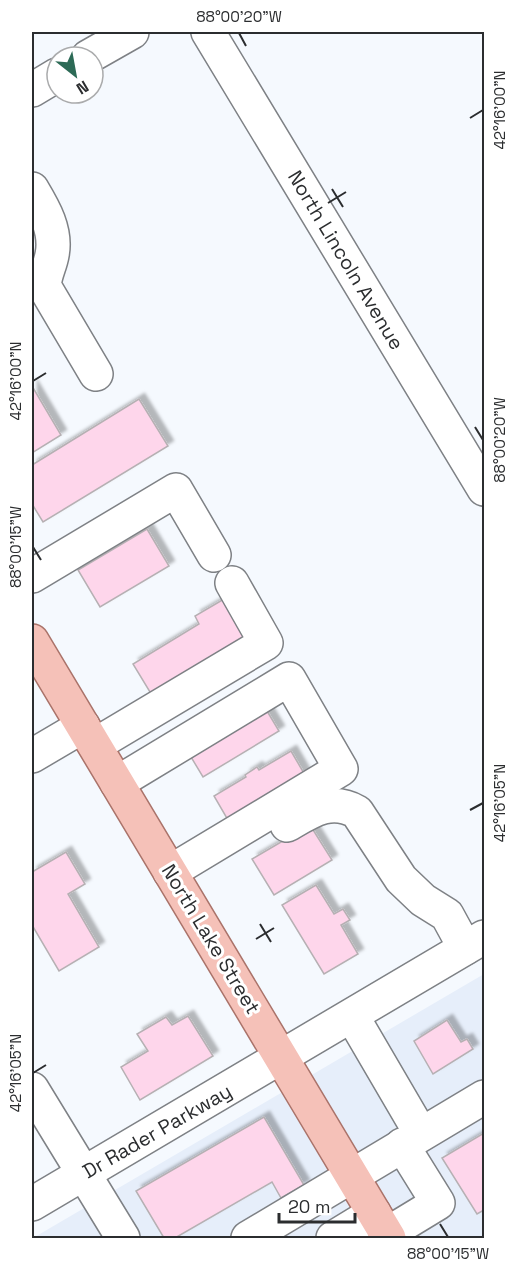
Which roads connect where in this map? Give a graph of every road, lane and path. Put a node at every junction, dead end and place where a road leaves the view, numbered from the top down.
1 (132, 32) edge
2 (208, 32) edge
3 (105, 47) edge
4 (45, 82) edge
5 (32, 90) edge
6 (32, 189) edge
7 (96, 374) dead end
8 (484, 489) edge
9 (214, 555) dead end
10 (32, 576) edge
11 (231, 582) dead end
12 (32, 641) edge
13 (89, 736) junction
14 (32, 756) edge
15 (117, 783) junction
16 (175, 880) junction
17 (475, 942) edge
18 (352, 1016) junction
19 (282, 1057) junction
20 (32, 1089) edge
21 (484, 1096) edge
22 (412, 1139) junction
23 (83, 1174) junction
24 (351, 1175) junction
25 (32, 1204) edge
26 (383, 1228) edge
27 (123, 1239) edge
28 (248, 1239) edge
29 (333, 1239) edge

1 - 3 street
2 - 8 street, North Lincoln Avenue
4 - 5 street
6 - 7 street
9 - 10 street
11 - 13 street
12 - 13 main road, North Lake Street
13 - 14 street
13 - 15 main road, North Lake Street
15 - 16 main road, North Lake Street
15 - 16 street
16 - 17 street
16 - 19 main road, North Lake Street
17 - 18 street, Dr Rader Parkway
18 - 19 street, Dr Rader Parkway
18 - 22 street
19 - 23 street, Dr Rader Parkway
19 - 24 main road, North Lake Street
20 - 23 street
21 - 22 street
22 - 24 street
22 - 26 street
23 - 25 street, Dr Rader Parkway
23 - 27 street
24 - 26 main road, North Lake Street
24 - 28 street
26 - 29 street

